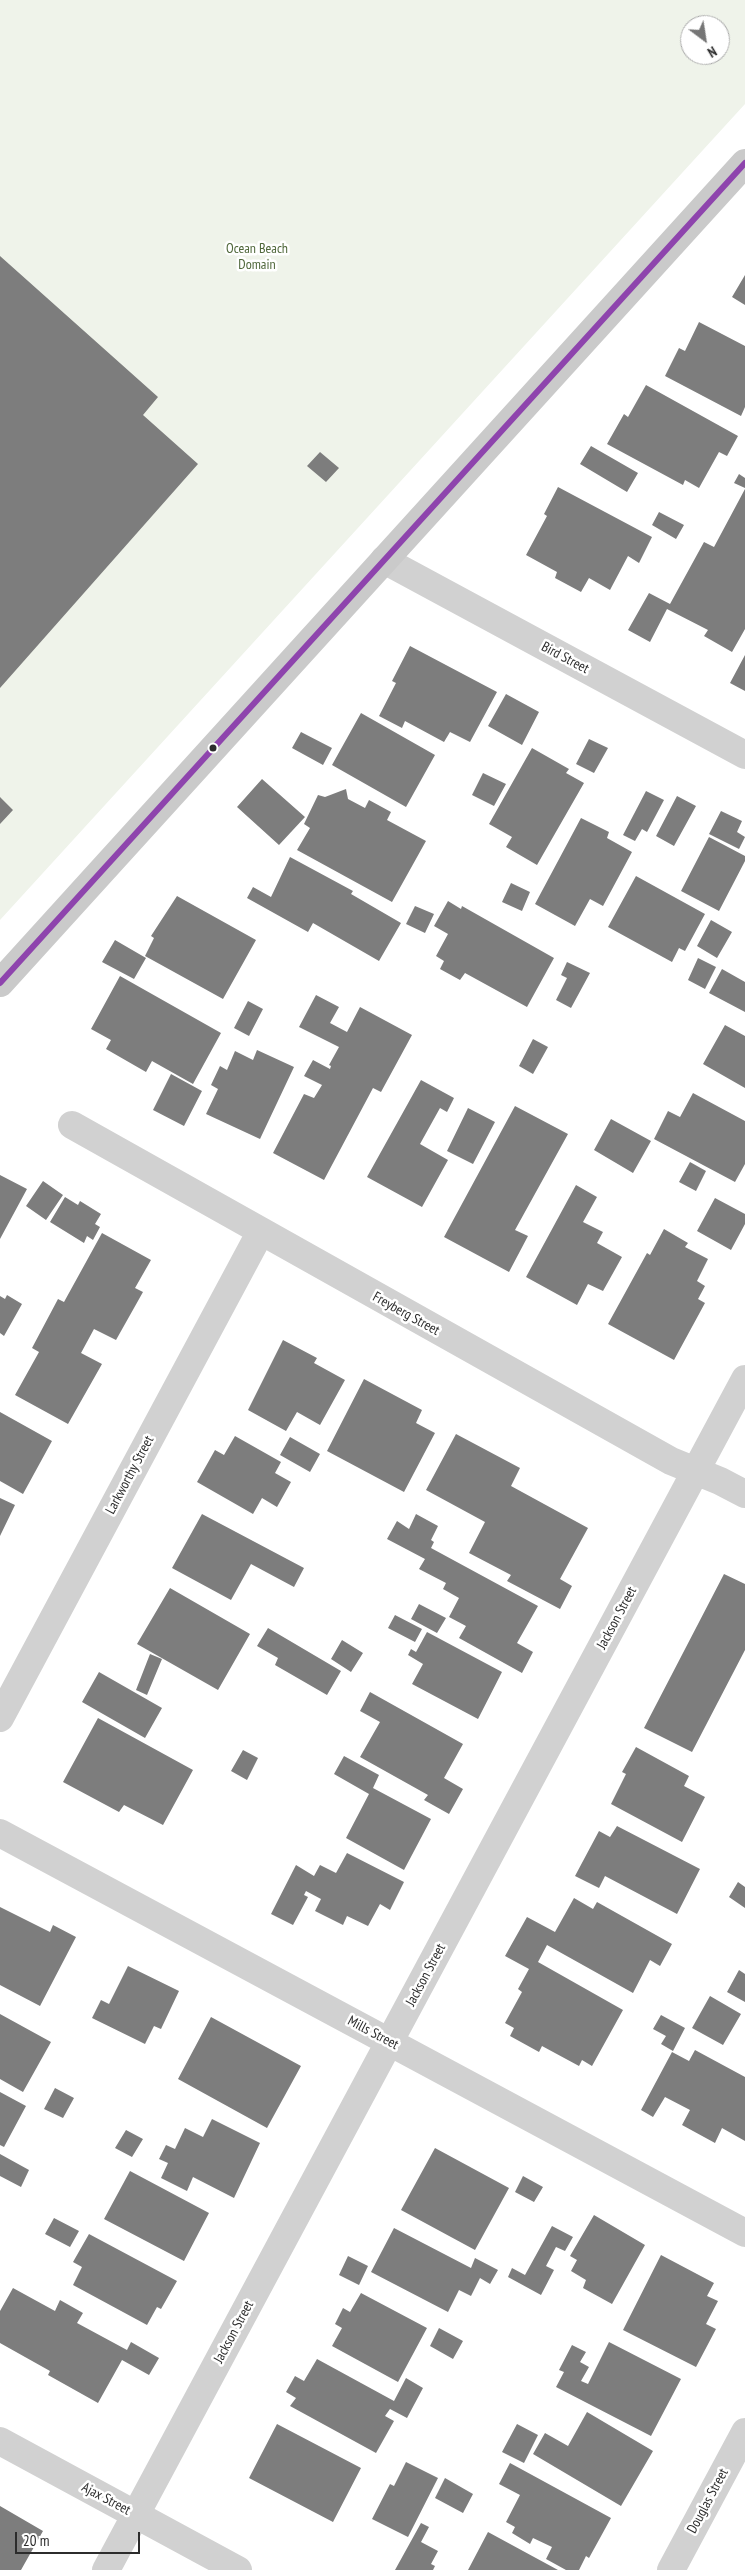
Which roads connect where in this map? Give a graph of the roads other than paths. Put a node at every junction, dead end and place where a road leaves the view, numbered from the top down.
1 (745, 163) edge
2 (384, 560) junction
3 (745, 755) edge
4 (0, 983) edge
5 (72, 1125) dead end
6 (260, 1233) junction
7 (745, 1379) edge
8 (696, 1471) junction
9 (745, 1494) edge
10 (0, 1718) edge
11 (0, 1833) edge
12 (390, 2042) junction
13 (745, 2233) edge
14 (745, 2432) edge
15 (0, 2441) edge
16 (136, 2515) junction
17 (106, 2570) edge
18 (238, 2570) edge
19 (671, 2570) edge

1 - 2 street
2 - 3 street, Bird Street
2 - 4 street
5 - 6 street, Freyberg Street
6 - 8 street, Freyberg Street
6 - 10 street, Larkworthy Street
7 - 8 street, Jackson Street
8 - 9 street, Freyberg Street
8 - 12 street, Jackson Street
11 - 12 street, Mills Street
12 - 13 street, Mills Street
12 - 16 street, Jackson Street
14 - 19 street, Douglas Street
15 - 16 street, Ajax Street
16 - 17 street, Jackson Street
16 - 18 street, Ajax Street

